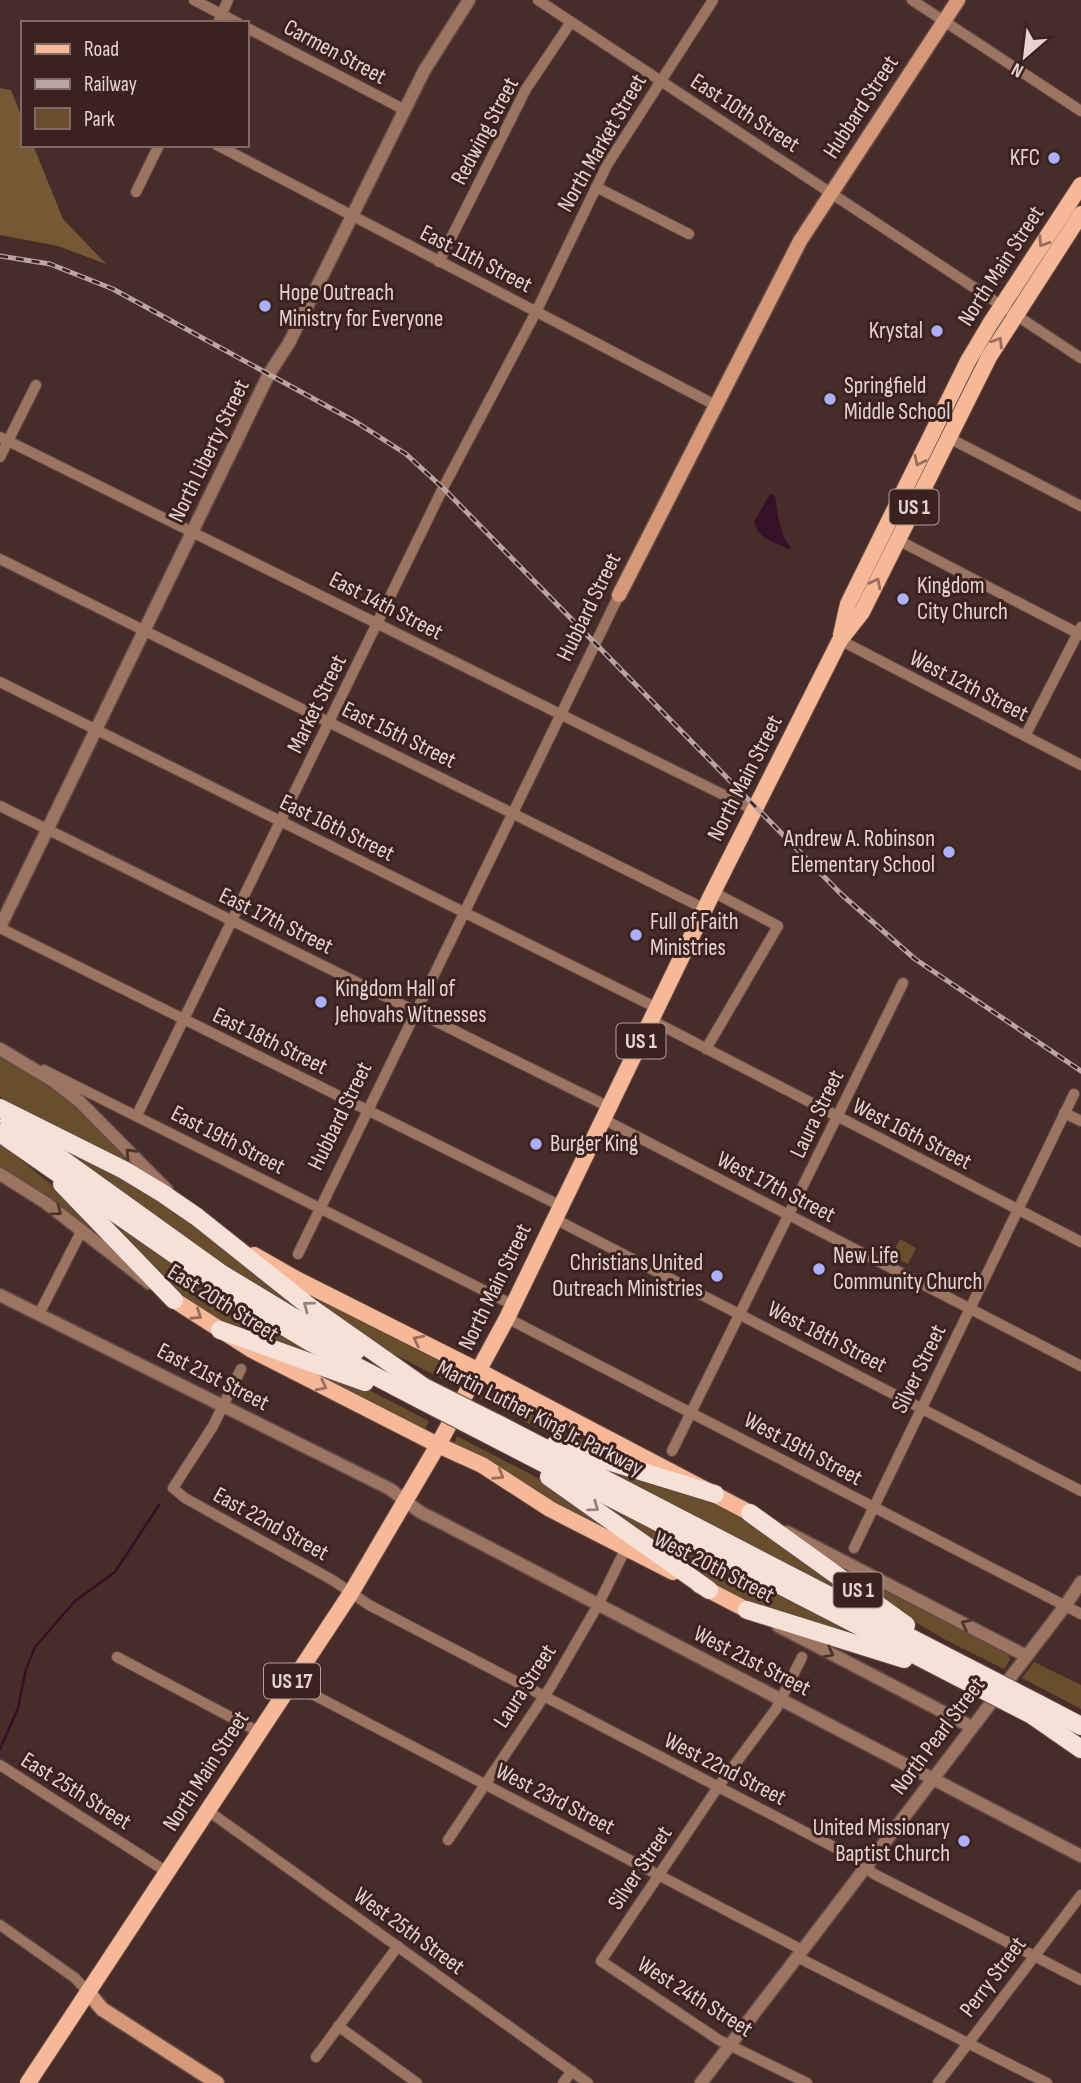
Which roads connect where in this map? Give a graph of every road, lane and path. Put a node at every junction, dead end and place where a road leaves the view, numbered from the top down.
1 (194, 0) edge
2 (228, 0) edge
3 (468, 0) edge
4 (538, 0) edge
5 (713, 0) edge
6 (912, 0) edge
7 (958, 0) edge
8 (220, 19) edge
9 (944, 21) junction
10 (571, 22) junction
11 (248, 28) edge
12 (660, 80) junction
13 (405, 110) junction
14 (1081, 111) edge
15 (158, 147) edge
16 (221, 147) edge
17 (1081, 185) edge
18 (596, 187) junction
19 (136, 192) dead end
20 (832, 193) junction
21 (1081, 214) edge
22 (353, 216) junction
23 (689, 234) dead end
24 (439, 262) junction
25 (1009, 309) junction
26 (536, 312) junction
27 (1081, 358) edge
28 (36, 385) dead end
29 (716, 406) junction
30 (949, 438) junction
31 (4, 439) edge
32 (0, 457) edge
33 (1081, 506) edge
34 (193, 532) junction
35 (898, 540) junction
36 (0, 559) edge
37 (619, 595) joint
38 (377, 623) junction
39 (144, 631) junction
40 (1080, 632) edge
41 (840, 640) junction
42 (0, 682) edge
43 (562, 715) junction
44 (329, 722) junction
45 (96, 730) junction
46 (1025, 736) junction
47 (1081, 765) edge
48 (0, 806) edge
49 (754, 810) junction
50 (513, 814) junction
51 (281, 822) junction
52 (47, 830) junction
53 (713, 892) junction
54 (705, 909) junction
55 (465, 913) junction
56 (232, 920) junction
57 (0, 928) edge
58 (903, 983) dead end
59 (416, 1012) junction
60 (654, 1014) junction
61 (184, 1020) junction
62 (706, 1049) junction
63 (2, 1050) edge
64 (1074, 1094) dead end
65 (0, 1108) edge
66 (368, 1111) junction
67 (606, 1113) junction
68 (1065, 1113) junction
69 (0, 1115) edge
70 (137, 1115) junction
71 (837, 1117) junction
72 (1081, 1121) edge
73 (0, 1133) edge
74 (51, 1167) junction
75 (0, 1174) edge
76 (320, 1209) junction
77 (1018, 1210) junction
78 (558, 1212) junction
79 (788, 1214) junction
80 (197, 1217) junction
81 (82, 1230) junction
82 (1081, 1242) edge
83 (298, 1254) dead end
84 (0, 1294) edge
85 (174, 1300) junction
86 (970, 1309) junction
87 (510, 1312) junction
88 (39, 1314) junction
89 (740, 1314) junction
90 (220, 1329) junction
91 (1081, 1366) edge
92 (241, 1369) dead end
93 (479, 1371) junction
94 (419, 1394) junction
95 (224, 1406) junction
96 (922, 1408) junction
97 (691, 1412) junction
98 (494, 1433) junction
99 (438, 1445) junction
100 (672, 1451) dead end
101 (1081, 1490) edge
102 (715, 1494) junction
103 (405, 1501) junction
104 (873, 1507) junction
105 (750, 1513) junction
106 (626, 1548) junction
107 (853, 1548) dead end
108 (1081, 1582) edge
109 (709, 1590) junction
110 (351, 1593) junction
111 (598, 1605) junction
112 (1065, 1606) junction
113 (747, 1610) junction
114 (1081, 1614) edge
115 (1026, 1656) junction
116 (117, 1657) dead end
117 (802, 1657) dead end
118 (937, 1667) junction
119 (963, 1672) junction
120 (291, 1683) junction
121 (544, 1696) junction
122 (780, 1699) junction
123 (1036, 1710) junction
124 (1081, 1718) edge
125 (1081, 1726) edge
126 (972, 1727) junction
127 (259, 1732) junction
128 (1081, 1741) edge
129 (1081, 1749) edge
130 (0, 1765) edge
131 (932, 1779) junction
132 (484, 1784) junction
133 (718, 1787) junction
134 (207, 1810) junction
135 (448, 1840) dead end
136 (1081, 1856) edge
137 (865, 1866) junction
138 (167, 1871) junction
139 (658, 1875) junction
140 (1081, 1895) edge
141 (0, 1925) edge
142 (398, 1946) junction
143 (800, 1953) junction
144 (1034, 1956) junction
145 (601, 1961) joint
146 (1081, 1980) edge
147 (88, 1992) junction
148 (338, 2026) junction
149 (967, 2043) junction
150 (730, 2044) junction
151 (316, 2057) dead end
152 (572, 2071) junction
153 (28, 2083) edge
154 (217, 2083) edge
155 (417, 2083) edge
156 (563, 2083) edge
157 (588, 2083) edge
158 (701, 2083) edge
159 (807, 2083) edge
160 (937, 2083) edge
161 (1047, 2083) edge

1 - 8 street
2 - 8 street
3 - 13 street, North Liberty Street
4 - 10 street, East 10th Street
5 - 12 street, North Market Street
6 - 9 street
7 - 9 main road, Hubbard Street
9 - 14 street
9 - 20 main road, Hubbard Street
10 - 12 street, East 10th Street
10 - 24 street, Redwing Street
11 - 13 street, Carmen Street
12 - 18 street, North Market Street
12 - 20 street, East 10th Street
13 - 22 street, North Liberty Street
15 - 19 street
16 - 22 street, East 11th Street
17 -> 25 main road, North Main Street / US 1
18 - 23 street
18 - 26 street, North Market Street
20 - 25 street, East 10th Street
20 - 29 main road, Hubbard Street
21 - 25 main road, North Main Street / US 1
22 - 24 street, East 11th Street
22 - 34 street, North Liberty Street
24 - 26 street, East 11th Street
25 - 27 street, East 10th Street
30 -> 25 main road, North Main Street / US 1
25 -> 41 main road, North Main Street / US 1
26 - 29 street, East 11th Street
26 - 38 street, Market Street
28 - 31 street
29 - 37 main road, Hubbard Street
30 - 33 street
30 - 35 main road, North Main Street / US 1
31 - 32 street
31 - 34 street, East 14th Street
34 - 38 street, East 14th Street
34 - 39 street, North Liberty Street
35 - 40 street
41 -> 35 main road, North Main Street / US 1
36 - 39 street, East 15th Street
37 - 43 street, Hubbard Street
38 - 43 street, East 14th Street
38 - 44 street, Market Street
39 - 44 street, East 15th Street
39 - 45 street, North Liberty Street
40 - 46 street
41 - 46 street, West 12th Street
41 - 49 main road, North Main Street / US 1
42 - 45 street, East 16th Street
43 - 49 street, East 14th Street
43 - 50 street, Hubbard Street
44 - 50 street, East 15th Street
44 - 51 street, Market Street
45 - 51 street, East 16th Street
45 - 52 street, North Liberty Street
46 - 47 street, West 12th Street
48 - 52 street, East 17th Street
49 - 53 main road, North Main Street / US 1
50 - 54 street, East 15th Street
50 - 55 street, Hubbard Street
51 - 55 street, East 16th Street
51 - 56 street, Market Street
52 - 56 street, East 17th Street
52 - 57 street, North Liberty Street
53 - 54 main road, North Main Street / US 1
53 - 62 street
54 - 60 main road, North Main Street / US 1
55 - 59 street, Hubbard Street
55 - 60 street, East 16th Street
56 - 59 street, East 17th Street
56 - 61 street, Market Street
57 - 61 street, East 18th Street
58 - 71 street, Laura Street
59 - 66 street, Hubbard Street
59 - 67 street, East 17th Street
60 - 62 street, West 16th Street
60 - 67 main road, North Main Street / US 1
61 - 66 street, East 18th Street
61 - 70 street, Market Street
62 - 71 street, West 16th Street
63 - 70 street, East 19th Street
80 -> 63 street
64 - 68 street, Silver Street
65 - 80 highway
66 - 76 street, Hubbard Street
66 - 78 street, East 18th Street
67 - 78 main road, North Main Street / US 1
67 - 79 street, West 17th Street
68 - 72 street
68 - 77 street, Silver Street
69 - 94 highway, Martin Luther King Jr. Parkway
70 - 76 street, East 19th Street
71 - 77 street, West 16th Street
71 - 79 street, Laura Street
73 - 74 highway, Martin Luther King Jr. Parkway
74 - 85 highway
74 - 94 highway, Martin Luther King Jr. Parkway
75 -> 81 street, East 20th Street
76 - 83 street, Hubbard Street
76 - 87 street, East 19th Street
77 - 82 street, West 16th Street
77 - 86 street, Silver Street
78 - 87 main road, North Main Street / US 1
78 - 89 street, West 18th Street
79 - 86 street, West 17th Street
79 - 89 street, Laura Street
93 -> 80 main road
94 -> 80 highway
81 - 85 street, East 20th Street
81 - 88 street
84 - 88 street, East 21st Street
85 -> 90 main road, East 20th Street
86 - 91 street, West 17th Street
86 - 96 street, Silver Street
87 - 93 main road, North Main Street / US 1
87 - 97 street, West 19th Street
88 - 95 street, East 21st Street
89 - 96 street, West 18th Street
89 - 97 street, Laura Street
90 - 94 highway
90 -> 99 main road, East 20th Street
92 - 95 street
93 - 99 main road, North Main Street / US 1
93 - 102 main road, US 1
94 - 98 highway, Martin Luther King Jr. Parkway, bridge
95 - 103 street, East 21st Street
95 - 110 street, East 22nd Street
96 - 101 street, West 18th Street
96 - 104 street, Silver Street
97 - 100 street, Laura Street
97 - 104 street, West 19th Street
98 - 102 highway
98 -> 109 highway
98 - 118 highway, Martin Luther King Jr. Parkway
98 - 119 highway, Martin Luther King Jr. Parkway
99 - 103 main road, North Main Street / US 17
99 -> 106 main road, West 20th Street
102 - 105 main road, US 1
103 - 110 main road, North Main Street / US 17
103 - 111 street, West 21st Street
104 - 107 street, Silver Street
104 - 112 street, West 19th Street
115 -> 105 street
105 - 119 highway, US 1
106 - 109 main road, West 20th Street
106 - 111 street, Laura Street
108 - 112 street, North Pearl Street
109 - 113 main road, West 20th Street
110 - 120 main road, North Main Street / US 17
110 - 121 street, West 22nd Street
111 - 121 street, Laura Street
111 - 122 street, West 21st Street
112 - 114 street, West 19th Street
112 - 115 street, North Pearl Street
113 - 118 highway
113 -> 126 street, West 20th Street
115 - 126 street, North Pearl Street
116 - 127 street
117 - 122 street, Silver Street
118 - 119 highway, Martin Luther King Jr. Parkway / US 1
119 - 123 highway, Martin Luther King Jr. Parkway / US 1, bridge
120 - 127 main road, North Main Street / US 17
120 - 132 street, West 23rd Street
121 - 132 street, Laura Street
121 - 133 street, West 22nd Street
122 - 131 street, West 21st Street
122 - 133 street, Silver Street
123 - 124 highway
123 - 125 highway, Martin Luther King Jr. Parkway / US 1
123 - 128 highway, Martin Luther King Jr. Parkway / US 1
123 - 129 highway
126 - 131 street, North Pearl Street
127 - 134 main road, North Main Street / US 17
130 - 138 street, East 25th Street
131 - 136 street, West 21st Street
131 - 137 street, North Pearl Street
132 - 135 street, Laura Street
132 - 139 street, West 23rd Street
133 - 137 street, West 22nd Street
133 - 139 street, Silver Street
134 - 138 main road, North Main Street / US 17
134 - 142 street, West 25th Street
137 - 143 street, North Pearl Street
137 - 144 street, West 22nd Street
138 - 147 main road, North Main Street / US 17
139 - 143 street, West 23rd Street
139 - 145 street, Silver Street
140 - 144 street, Perry Street
141 - 147 street
142 - 148 street
142 - 152 street, West 25th Street
143 - 149 street, West 23rd Street
143 - 150 street, North Pearl Street
144 - 146 street, West 22nd Street
144 - 149 street, Perry Street
145 - 150 street, West 24th Street
147 - 153 main road, US 17
147 - 154 main road
148 - 151 street
148 - 155 street
149 - 160 street, Perry Street
149 - 161 street, West 23rd Street
150 - 158 street, North Pearl Street
150 - 159 street, West 24th Street
152 - 156 street
152 - 157 street, West 25th Street

